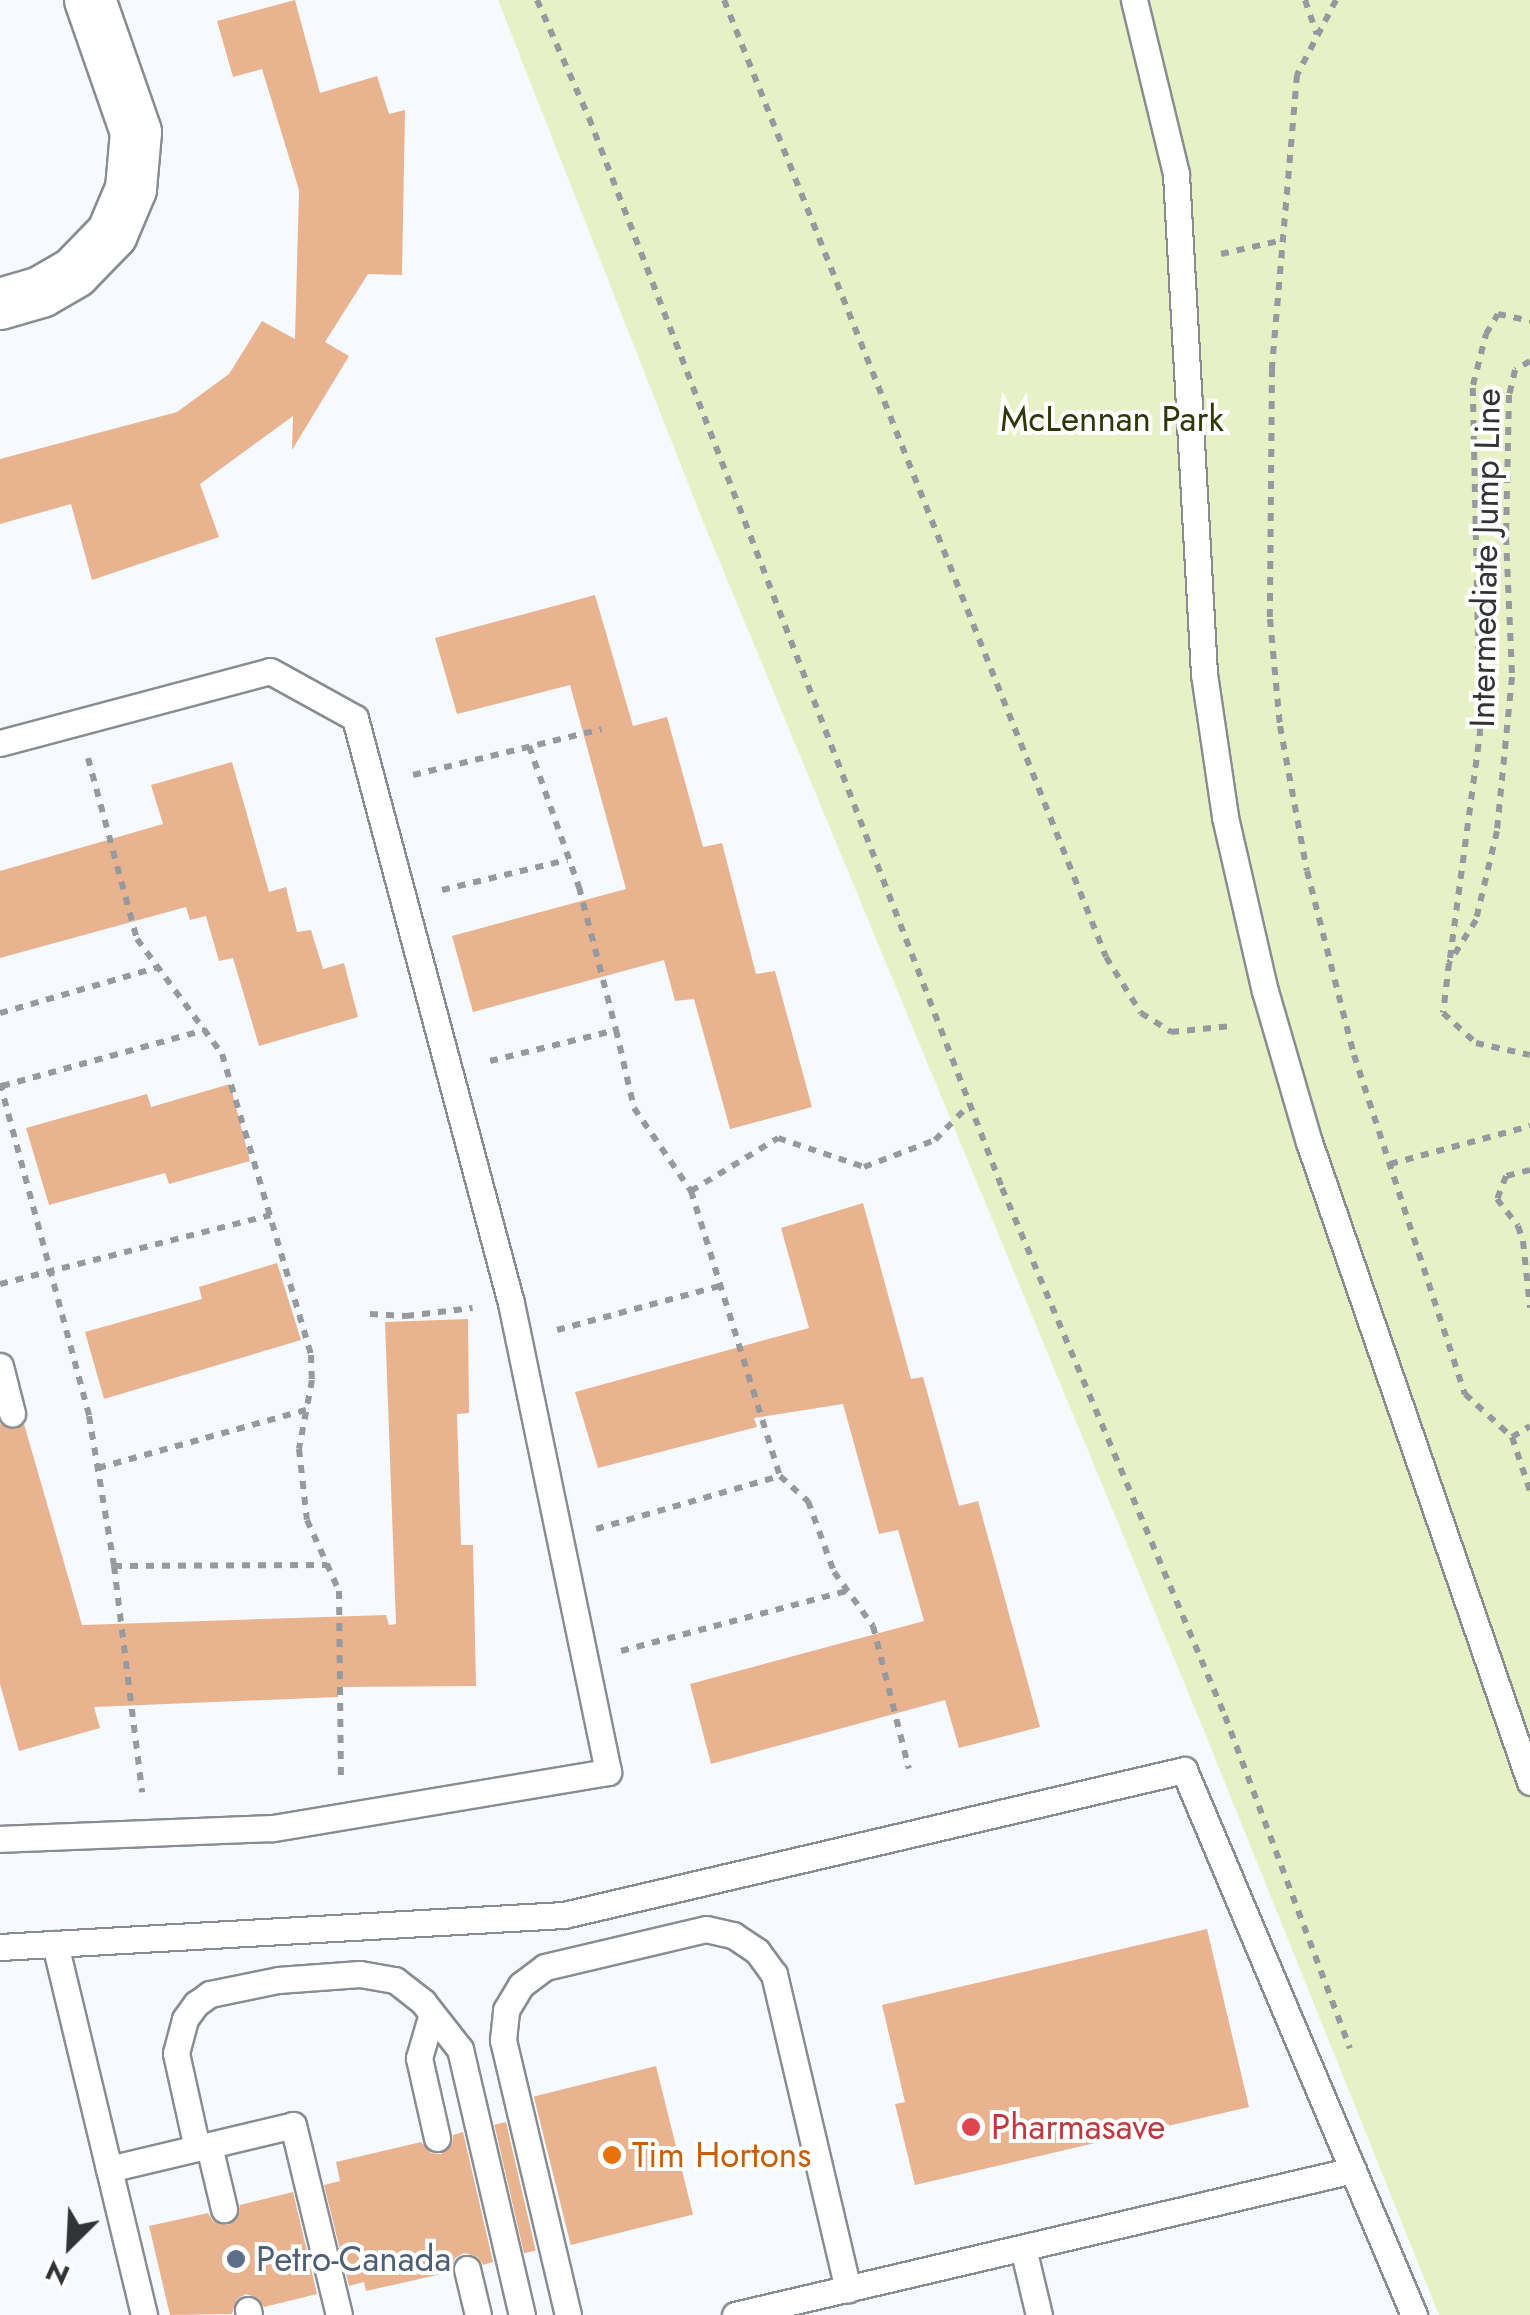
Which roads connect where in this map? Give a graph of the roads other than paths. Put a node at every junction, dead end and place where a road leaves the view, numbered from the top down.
1 (90, 0) edge
2 (1134, 0) edge
3 (0, 304) edge
4 (0, 743) edge
5 (0, 1366) edge
6 (12, 1413) dead end
7 (1530, 1782) edge
8 (0, 1839) edge
9 (56, 1944) junction
10 (0, 1947) edge
11 (431, 2016) junction
12 (438, 2138) dead end
13 (203, 2147) junction
14 (109, 2169) junction
15 (1353, 2170) junction
16 (224, 2209) dead end
17 (1024, 2248) junction
18 (467, 2268) dead end
19 (848, 2289) junction
20 (144, 2315) edge
21 (339, 2315) edge
22 (478, 2315) edge
23 (522, 2315) edge
24 (568, 2315) edge
25 (735, 2315) edge
26 (1040, 2315) edge
27 (1414, 2315) edge

1 - 3 street
2 - 7 lane
4 - 8 lane
5 - 6 lane
9 - 10 lane
9 - 14 lane
9 - 15 lane
11 - 12 lane
11 - 13 lane
11 - 23 lane
13 - 14 lane
13 - 16 lane
13 - 21 lane
14 - 20 lane
15 - 17 lane
15 - 27 lane
17 - 19 lane
17 - 26 lane
18 - 22 lane
19 - 24 lane
19 - 25 lane

